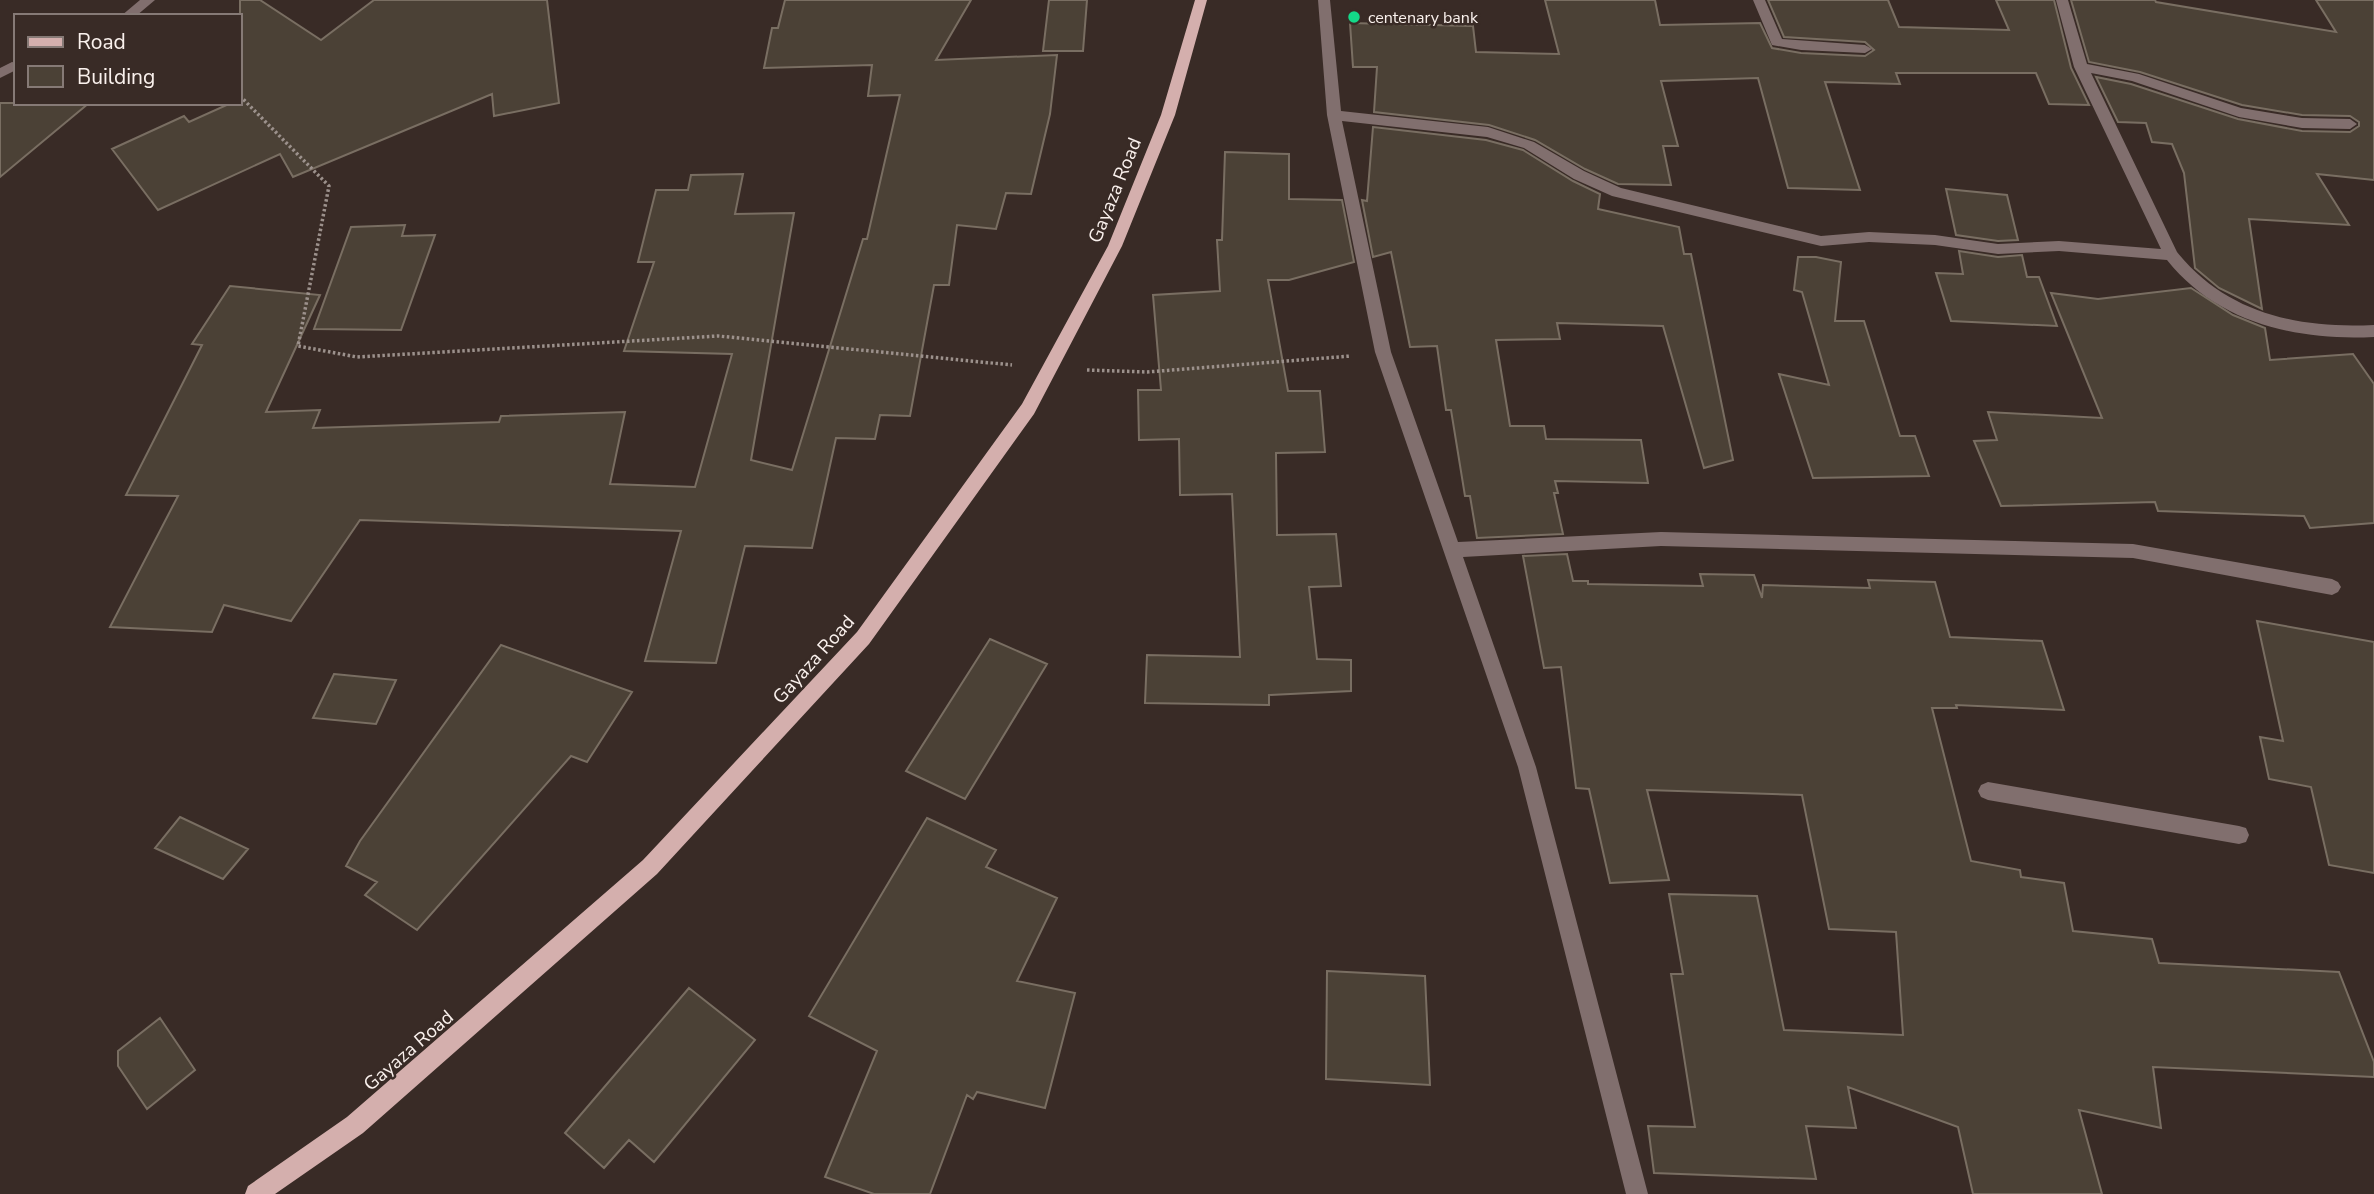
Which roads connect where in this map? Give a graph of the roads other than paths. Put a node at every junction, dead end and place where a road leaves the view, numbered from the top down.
1 (149, 0) edge
2 (1201, 0) edge
3 (1324, 0) edge
4 (1759, 0) edge
5 (2062, 0) edge
6 (130, 14) edge
7 (1865, 49) dead end
8 (12, 65) dead end
9 (2081, 67) junction
10 (0, 74) edge
11 (1334, 115) junction
12 (2350, 124) dead end
13 (2171, 255) junction
14 (2374, 331) edge
15 (1451, 550) junction
16 (2332, 587) dead end
17 (1988, 791) dead end
18 (2239, 835) dead end
19 (256, 1194) edge
20 (1637, 1194) edge

1 - 6 street
2 - 19 main road, Gayaza Road
3 - 11 street
4 - 7 street
5 - 9 street
8 - 10 street
9 - 12 street
9 - 13 street
11 - 13 street
11 - 15 street
13 - 14 street
15 - 16 street
15 - 20 street
17 - 18 street

